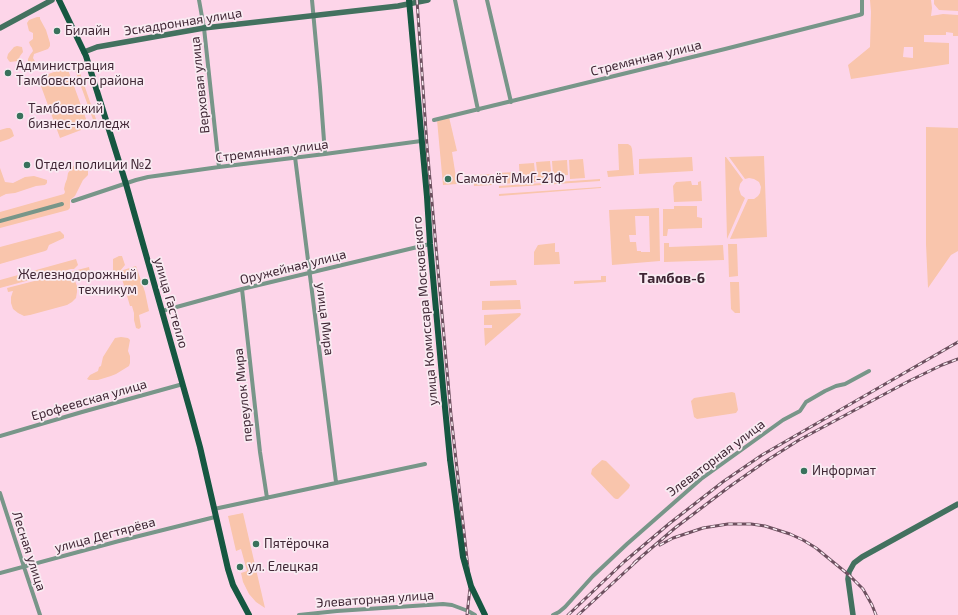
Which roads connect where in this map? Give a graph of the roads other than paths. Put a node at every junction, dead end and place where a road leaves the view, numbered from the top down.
1 (52, 0) edge
2 (59, 0) edge
3 (200, 0) edge
4 (312, 0) edge
5 (428, 0) edge
6 (455, 0) edge
7 (488, 0) edge
8 (862, 0) edge
9 (409, 2) edge
10 (313, 16) junction
11 (0, 28) edge
12 (204, 28) junction
13 (84, 52) junction
14 (511, 102) junction
15 (478, 110) junction
16 (434, 120) dead end
17 (422, 141) junction
18 (325, 154) junction
19 (295, 157) junction
20 (219, 167) junction
21 (126, 184) junction
22 (73, 201) dead end
23 (62, 204) dead end
24 (0, 221) edge
25 (430, 244) junction
26 (309, 273) junction
27 (242, 289) junction
28 (162, 311) junction
29 (869, 371) dead end
30 (183, 384) junction
31 (0, 436) edge
32 (425, 464) dead end
33 (336, 482) junction
34 (0, 493) edge
35 (267, 498) junction
36 (958, 504) edge
37 (214, 509) junction
38 (215, 517) junction
39 (24, 567) junction
40 (0, 573) edge
41 (40, 615) edge
42 (249, 615) edge
43 (299, 615) edge
44 (475, 615) edge
45 (485, 615) edge
46 (553, 615) edge
47 (853, 615) edge

1 - 11 street
2 - 13 main road, улица Гастелло
3 - 12 street, Верховая улица
4 - 10 street
5 - 9 street, Эскадронная улица
6 - 15 street
7 - 14 street
8 - 14 street, Стремянная улица
9 - 10 street, Эскадронная улица
9 - 17 main road, улица Комиссара Московского
10 - 12 street, Эскадронная улица
10 - 18 street
12 - 13 street, Эскадронная улица
12 - 20 street, Верховая улица
13 - 21 main road, улица Гастелло
14 - 15 street, Стремянная улица
15 - 16 street, Стремянная улица
17 - 18 street, Стремянная улица
17 - 25 main road, улица Комиссара Московского
18 - 19 street, Стремянная улица
19 - 20 street, Стремянная улица
19 - 26 street, улица Мира
20 - 21 street, Стремянная улица
21 - 22 street, Стремянная улица
21 - 28 main road, улица Гастелло
23 - 24 street
25 - 26 street, Оружейная улица
25 - 45 main road, улица Комиссара Московского, bridge
26 - 27 street, Оружейная улица
26 - 33 street, улица Мира
27 - 28 street, Оружейная улица
27 - 35 street, переулок Мира
28 - 30 main road, улица Гастелло
29 - 46 street, Элеваторная улица
30 - 31 street, Ерофеевская улица
30 - 37 main road, улица Гастелло
32 - 33 street
33 - 35 street
34 - 39 street, Лесная улица
35 - 37 street
36 - 47 street
37 - 38 main road, улица Гастелло
38 - 39 street, улица Дегтярёва
38 - 42 main road, улица Гастелло
39 - 40 street, улица Дегтярёва
39 - 41 street, Лесная улица
43 - 44 street, Элеваторная улица

